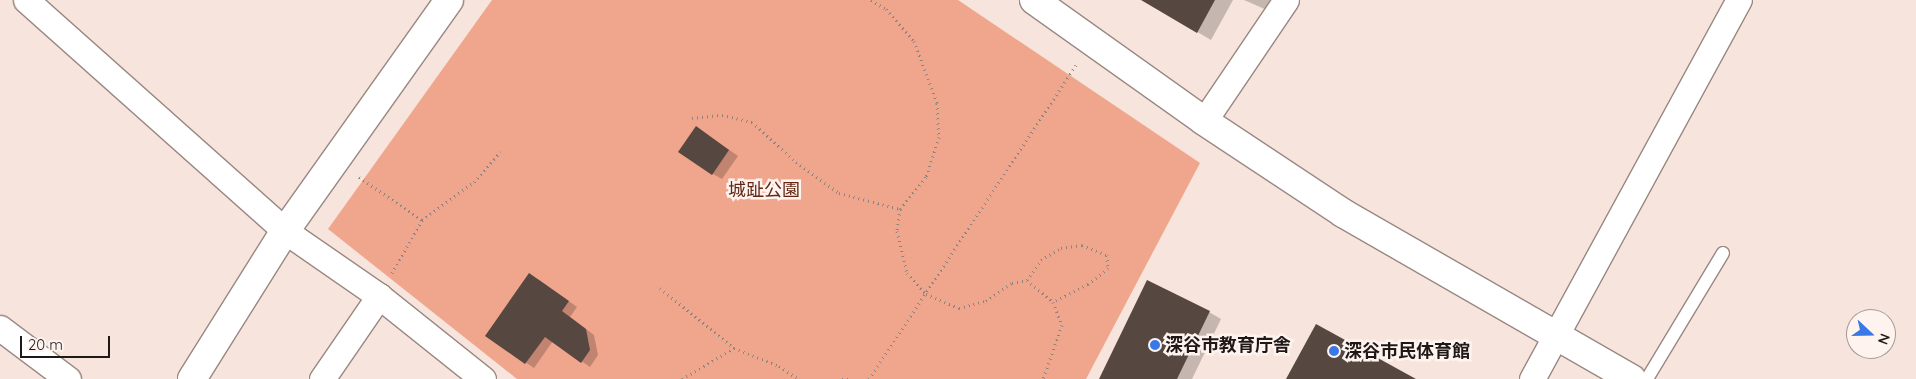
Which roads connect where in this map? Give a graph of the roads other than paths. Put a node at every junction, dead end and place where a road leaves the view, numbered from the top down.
1 (26, 0) edge
2 (449, 0) edge
3 (1034, 0) edge
4 (1286, 0) edge
5 (1739, 0) edge
6 (1204, 121) junction
7 (285, 231) junction
8 (1723, 253) dead end
9 (379, 296) junction
10 (0, 328) edge
11 (1554, 336) junction
12 (68, 379) edge
13 (192, 379) edge
14 (322, 379) edge
15 (483, 379) edge
16 (1532, 379) edge
17 (1632, 379) edge
18 (1647, 379) edge

1 - 7 street
2 - 7 street
3 - 6 street
4 - 6 street
5 - 11 street
6 - 11 street
7 - 9 street
7 - 13 street
8 - 18 lane
9 - 14 street
9 - 15 street
10 - 12 street
11 - 16 street
11 - 17 street

